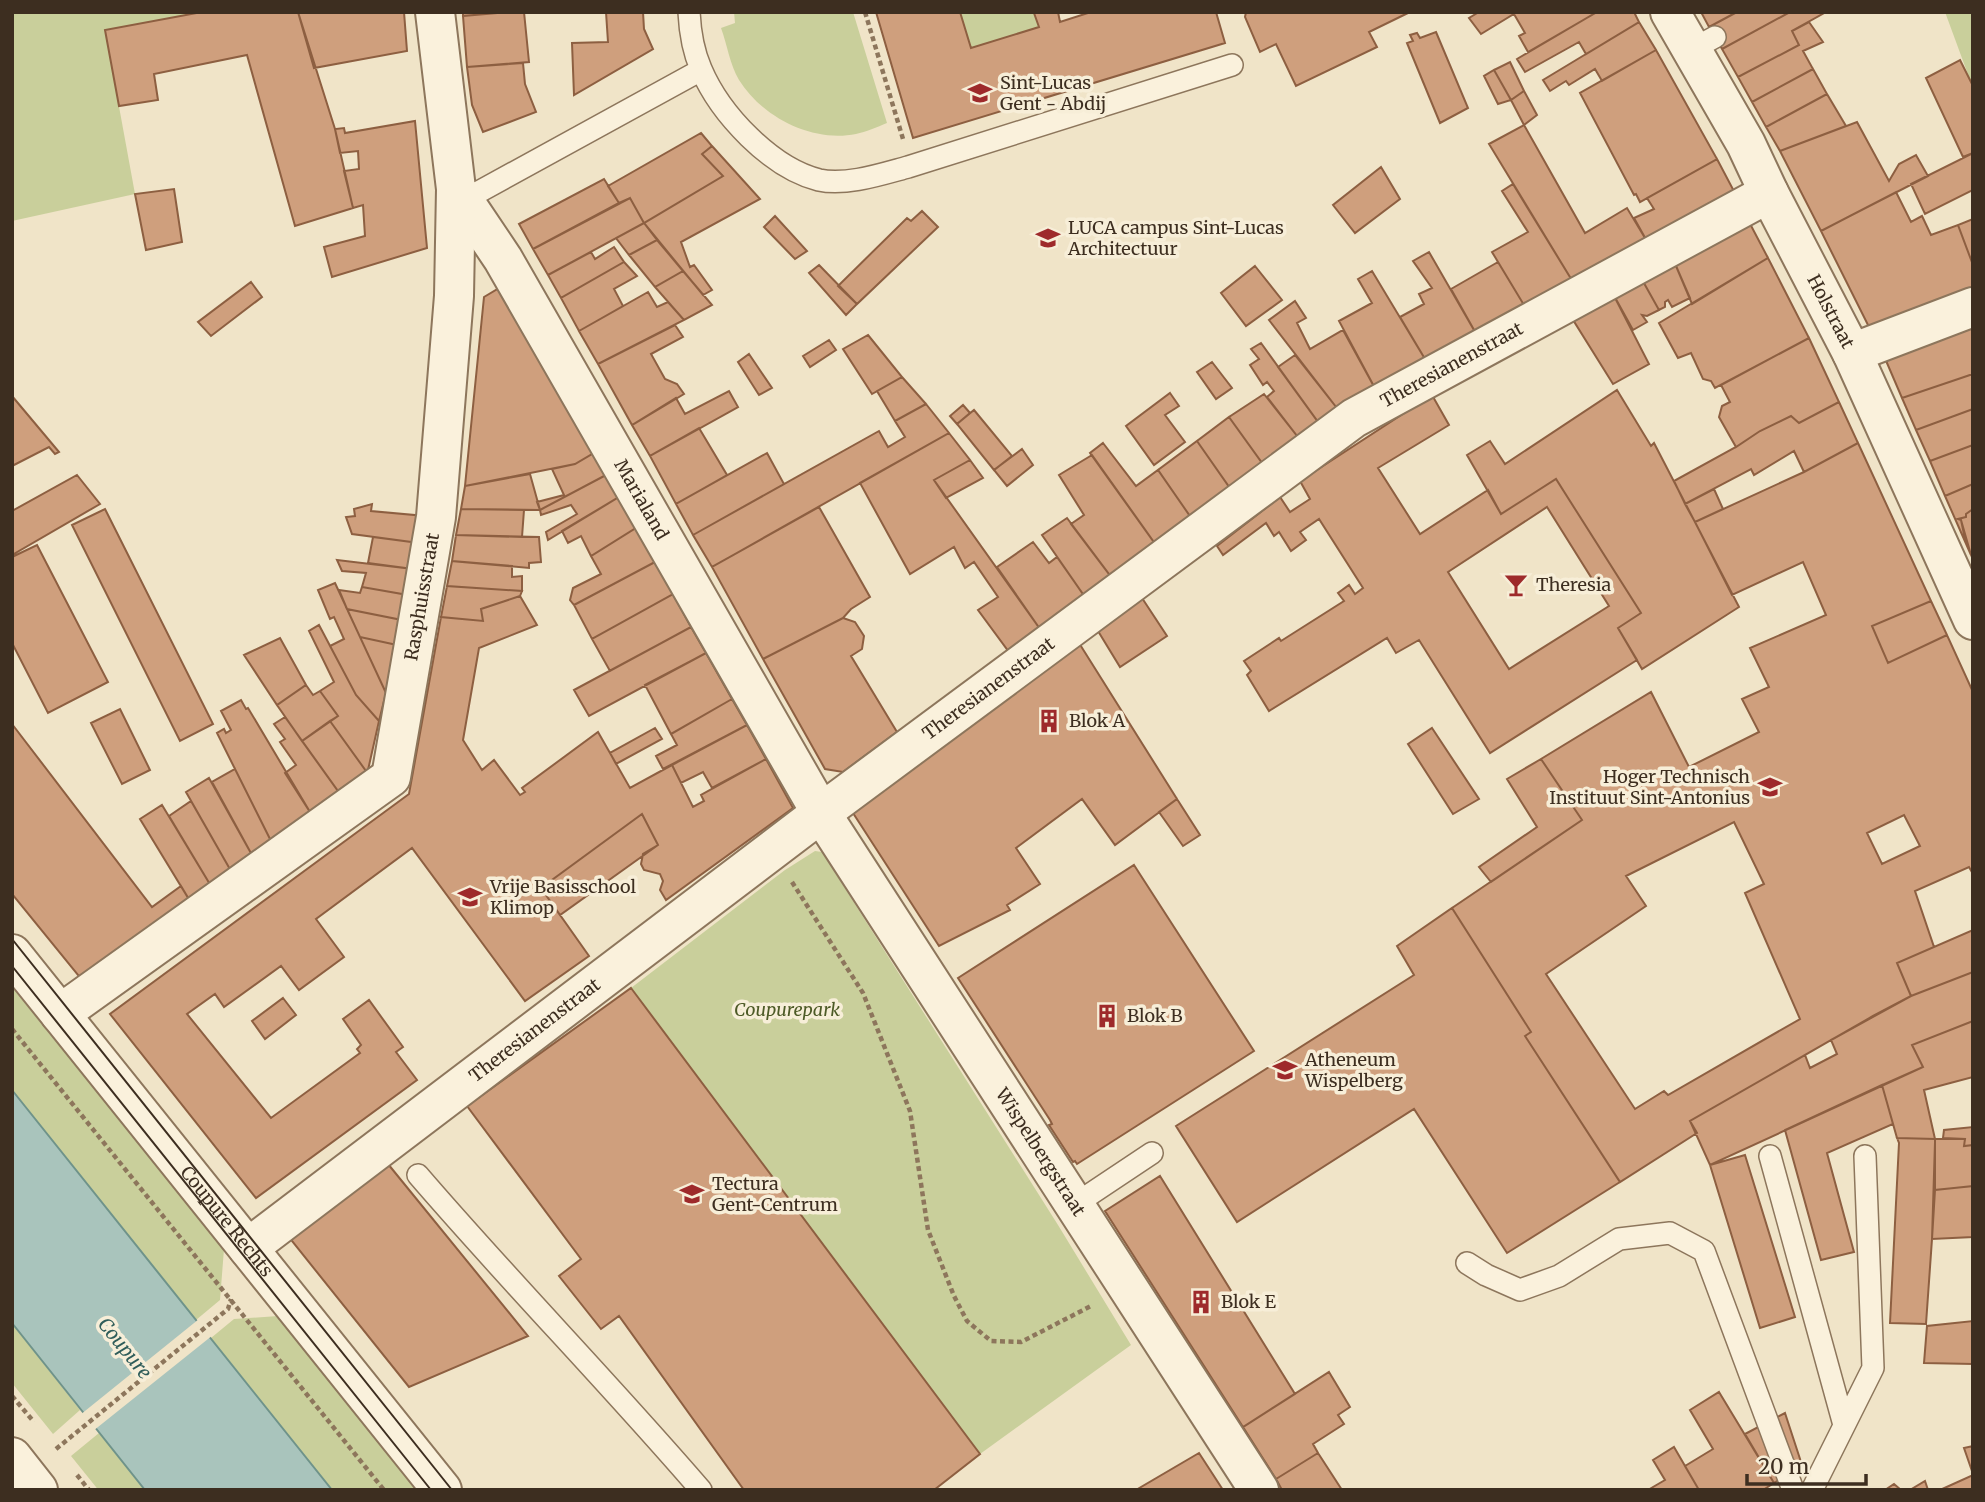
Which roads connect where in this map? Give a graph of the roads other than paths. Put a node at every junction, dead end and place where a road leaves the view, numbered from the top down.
1 (435, 12) edge
2 (689, 12) edge
3 (1670, 12) edge
4 (1232, 65) dead end
5 (701, 70) junction
6 (1769, 193) junction
7 (460, 195) junction
8 (1973, 307) edge
9 (1852, 353) junction
10 (1973, 620) edge
11 (821, 813) junction
12 (12, 954) edge
13 (60, 1014) junction
14 (1152, 1153) dead end
15 (1770, 1156) dead end
16 (1865, 1156) dead end
17 (418, 1175) dead end
18 (1074, 1205) junction
19 (248, 1248) junction
20 (1467, 1263) dead end
21 (1844, 1425) junction
22 (12, 1457) edge
23 (38, 1490) edge
24 (442, 1490) edge
25 (701, 1490) edge
26 (1259, 1490) edge
27 (1793, 1490) edge
28 (1812, 1490) edge

1 - 7 street, Rasphuisstraat
2 - 5 lane
3 - 6 street, Holstraat
4 - 5 lane
5 - 7 lane
6 - 9 street, Holstraat
6 - 11 street, Theresianenstraat
7 - 11 street, Marialand
7 - 13 street, Rasphuisstraat
8 - 9 street
9 - 10 street, Holstraat
11 - 18 street, Wispelbergstraat
11 - 19 street, Theresianenstraat
12 - 13 street, Coupure Rechts
13 - 19 street, Coupure Rechts
14 - 18 lane
15 - 21 lane
16 - 21 lane
17 - 25 lane
18 - 26 street, Wispelbergstraat
19 - 24 street, Coupure Rechts
20 - 27 lane
21 - 28 lane
22 - 23 street

